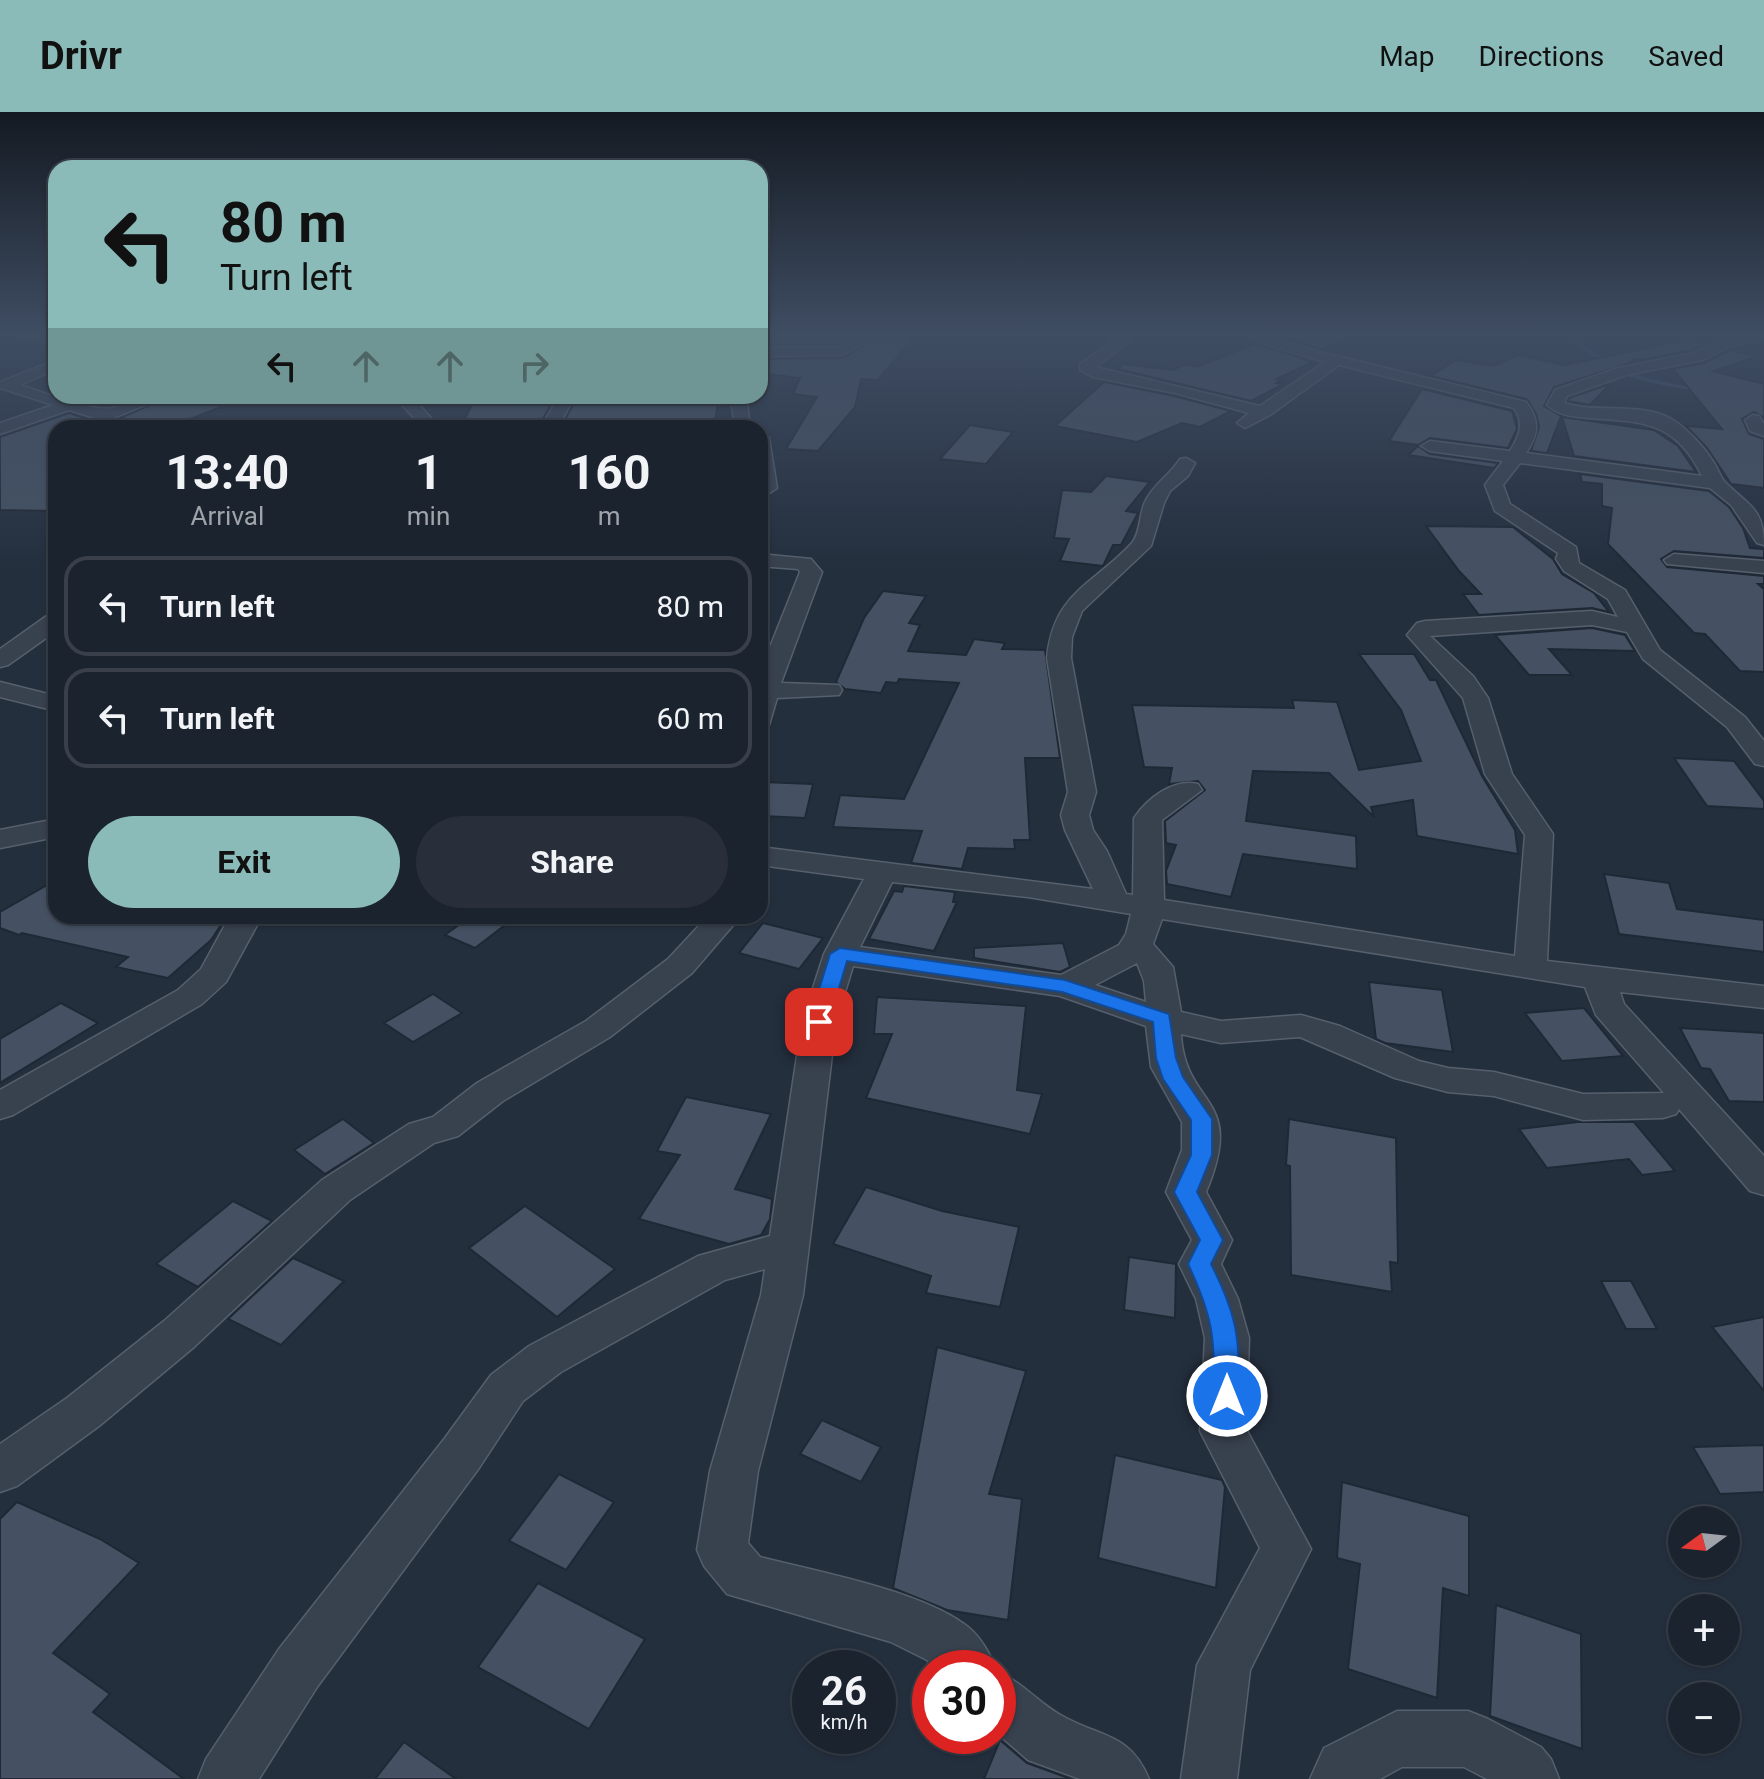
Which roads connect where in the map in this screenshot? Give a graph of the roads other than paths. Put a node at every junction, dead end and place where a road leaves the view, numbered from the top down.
1 (55, 410) edge
2 (85, 410) edge
3 (122, 410) edge
4 (1256, 410) edge
5 (1267, 410) edge
6 (1525, 410) edge
7 (1569, 410) edge
8 (1264, 412) junction
9 (1244, 424) dead end
10 (0, 429) edge
11 (1430, 446) dead end
12 (1516, 457) junction
13 (1186, 463) dead end
14 (1715, 483) junction
15 (1764, 539) edge
16 (1674, 560) dead end
17 (768, 561) edge
18 (1764, 567) edge
19 (48, 626) edge
20 (1634, 627) junction
21 (0, 660) edge
22 (768, 683) edge
23 (0, 689) edge
24 (830, 690) dead end
25 (768, 691) edge
26 (48, 702) edge
27 (1764, 758) edge
28 (1188, 790) dead end
29 (48, 830) edge
30 (0, 839) edge
31 (768, 864) edge
32 (881, 874) junction
33 (1113, 900) junction
34 (242, 924) edge
35 (718, 924) edge
36 (1142, 927) junction
37 (840, 954) junction
38 (1530, 968) junction
39 (1599, 979) junction
40 (1065, 986) junction
41 (1764, 997) edge
42 (1162, 1019) junction
43 (1663, 1105) dead end
44 (0, 1106) edge
45 (1764, 1181) edge
46 (789, 1247) junction
47 (0, 1471) edge
48 (953, 1650) edge
49 (1016, 1714) edge
50 (226, 1779) edge
51 (1121, 1779) edge
52 (1209, 1779) edge
53 (1338, 1779) edge
54 (1531, 1779) edge

1 - 10 street
2 - 3 street
4 - 8 street
5 - 8 street
6 - 12 street
7 - 14 street
8 - 9 street
11 - 12 street
12 - 14 street
12 - 20 street
13 - 33 street
14 - 15 street
16 - 18 street
17 - 22 street
19 - 21 street
20 - 27 street
20 - 38 street
23 - 26 street
24 - 25 street
28 - 36 street
29 - 30 street
31 - 32 street
32 - 33 street
32 - 37 street
33 - 36 street
34 - 44 street
35 - 47 street
36 - 38 street
36 - 40 street
36 - 42 street
37 - 40 street
37 - 46 street
38 - 39 street
39 - 41 street
39 - 45 street
40 - 42 street
42 - 43 street
42 - 52 street
46 - 48 street
46 - 50 street
49 - 51 street
53 - 54 street

